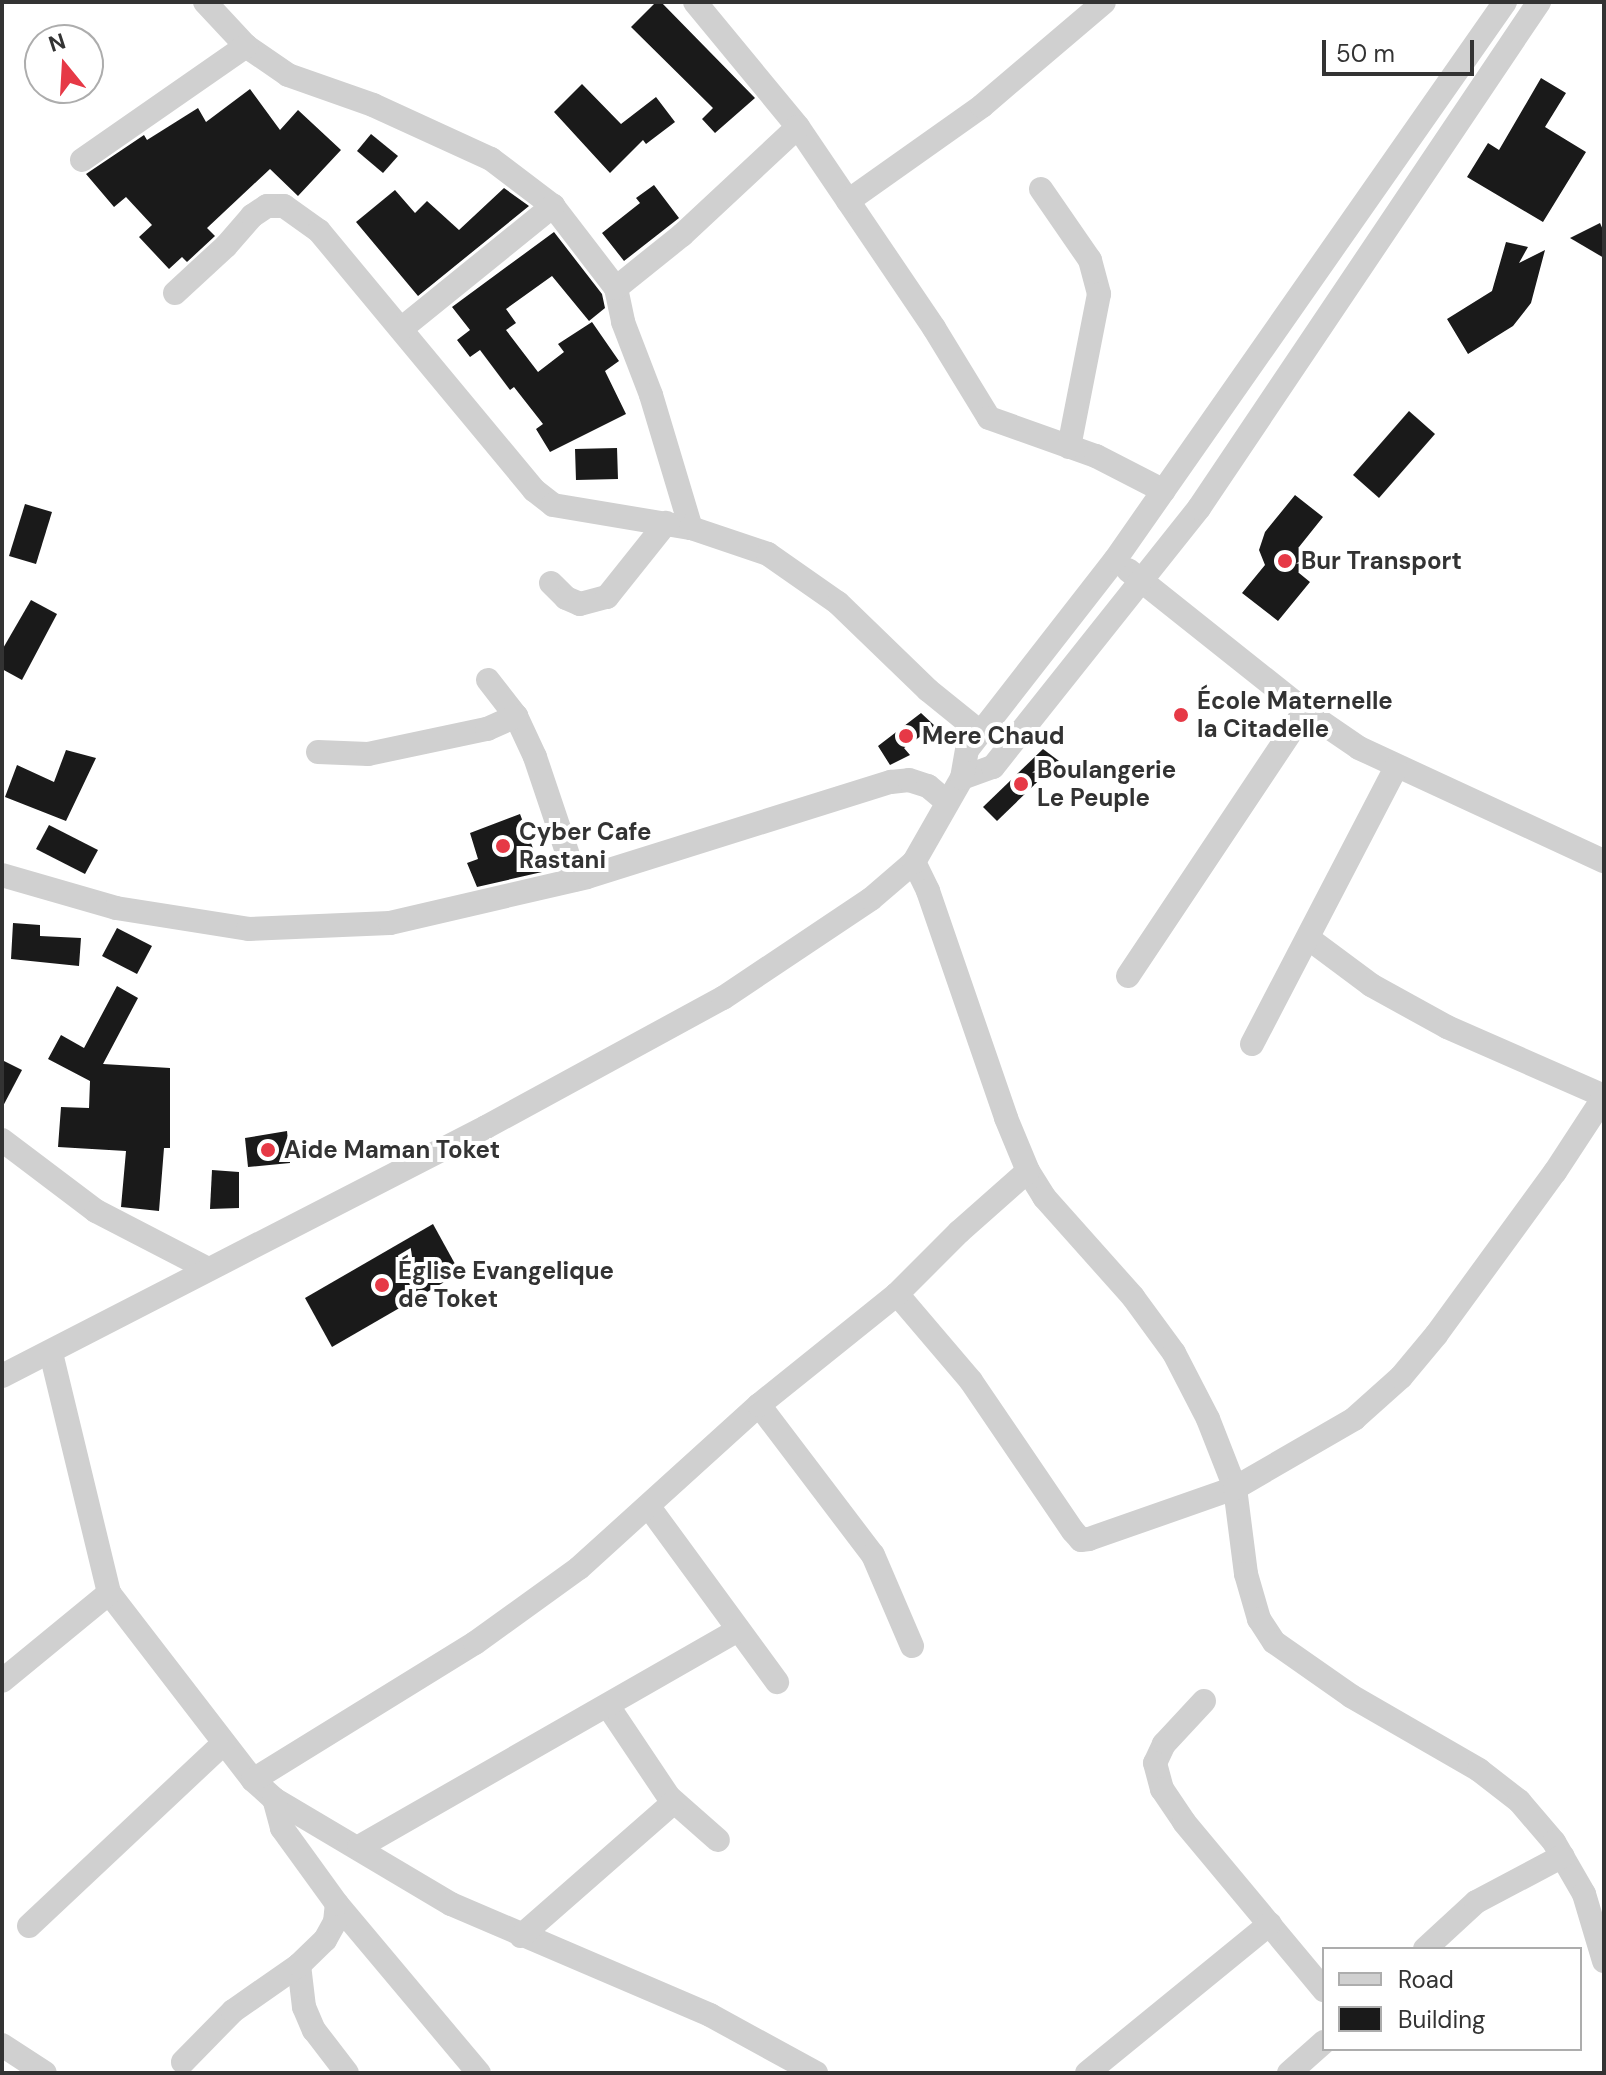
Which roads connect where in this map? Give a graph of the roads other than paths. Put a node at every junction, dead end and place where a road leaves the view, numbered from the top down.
1 (205, 2) edge
2 (695, 2) edge
3 (1104, 2) edge
4 (1505, 2) edge
5 (1539, 2) edge
6 (246, 46) junction
7 (798, 127) junction
8 (82, 160) dead end
9 (1041, 189) dead end
10 (848, 201) junction
11 (553, 206) junction
12 (616, 288) junction
13 (175, 293) dead end
14 (401, 329) junction
15 (1069, 447) junction
16 (1164, 491) junction
17 (666, 523) junction
18 (691, 528) junction
19 (1115, 560) junction
20 (1141, 579) junction
21 (551, 583) dead end
22 (488, 680) dead end
23 (1305, 711) junction
24 (516, 716) junction
25 (980, 732) junction
26 (318, 752) dead end
27 (1396, 767) junction
28 (962, 778) junction
29 (947, 802) junction
30 (1604, 861) edge
31 (914, 862) junction
32 (2, 875) edge
33 (576, 879) junction
34 (1308, 938) junction
35 (1128, 976) dead end
36 (1252, 1044) dead end
37 (1604, 1097) edge
38 (2, 1140) edge
39 (1028, 1171) junction
40 (208, 1269) junction
41 (897, 1294) junction
42 (51, 1353) junction
43 (2, 1376) edge
44 (759, 1405) junction
45 (1235, 1488) junction
46 (649, 1507) junction
47 (109, 1593) junction
48 (738, 1630) junction
49 (912, 1646) dead end
50 (2, 1681) edge
51 (777, 1682) dead end
52 (1204, 1701) dead end
53 (608, 1706) junction
54 (224, 1743) junction
55 (253, 1780) junction
56 (274, 1799) junction
57 (674, 1802) junction
58 (718, 1840) dead end
59 (359, 1847) junction
60 (1563, 1856) junction
61 (337, 1904) junction
62 (1270, 1924) junction
63 (29, 1926) dead end
64 (521, 1936) junction
65 (1427, 1947) edge
66 (1604, 1961) edge
67 (299, 1965) junction
68 (1322, 1988) edge
69 (1322, 2044) edge
70 (2, 2045) edge
71 (183, 2062) dead end
72 (45, 2073) edge
73 (347, 2073) edge
74 (479, 2073) edge
75 (816, 2073) edge
76 (1087, 2073) edge
77 (1289, 2073) edge

1 - 6 street
2 - 7 street
3 - 10 street
4 - 16 street
5 - 20 street
6 - 8 street
6 - 11 street
7 - 10 street
7 - 12 street
9 - 15 street
10 - 15 street
11 - 12 street
11 - 14 street
12 - 18 street
13 - 14 street
14 - 17 street
15 - 16 street
16 - 19 street
17 - 18 street
17 - 21 street
18 - 25 street
19 - 20 street
19 - 25 street
20 - 23 street
20 - 28 street
22 - 24 street
23 - 27 street
23 - 35 street
24 - 26 street
24 - 33 street
25 - 28 street
27 - 30 street
27 - 34 street
28 - 29 street
29 - 31 street
29 - 33 street
31 - 39 street
31 - 40 street
32 - 33 street
34 - 36 street
34 - 37 street
37 - 45 street
38 - 40 street
39 - 41 street
39 - 45 street
40 - 42 street
41 - 44 street
41 - 45 street
42 - 43 street
42 - 47 street
44 - 46 street
44 - 49 street
45 - 60 street
46 - 48 street
46 - 55 street
47 - 50 street
47 - 54 street
48 - 51 street
48 - 53 street
52 - 62 street
53 - 57 street
53 - 59 street
54 - 55 street
54 - 63 street
55 - 56 street
56 - 59 street
56 - 61 street
57 - 58 street
57 - 64 street
59 - 64 street
60 - 65 street
60 - 66 street
61 - 67 street
61 - 74 street
62 - 68 street
62 - 76 street
64 - 75 street
67 - 71 street
67 - 73 street
69 - 77 street
70 - 72 street

